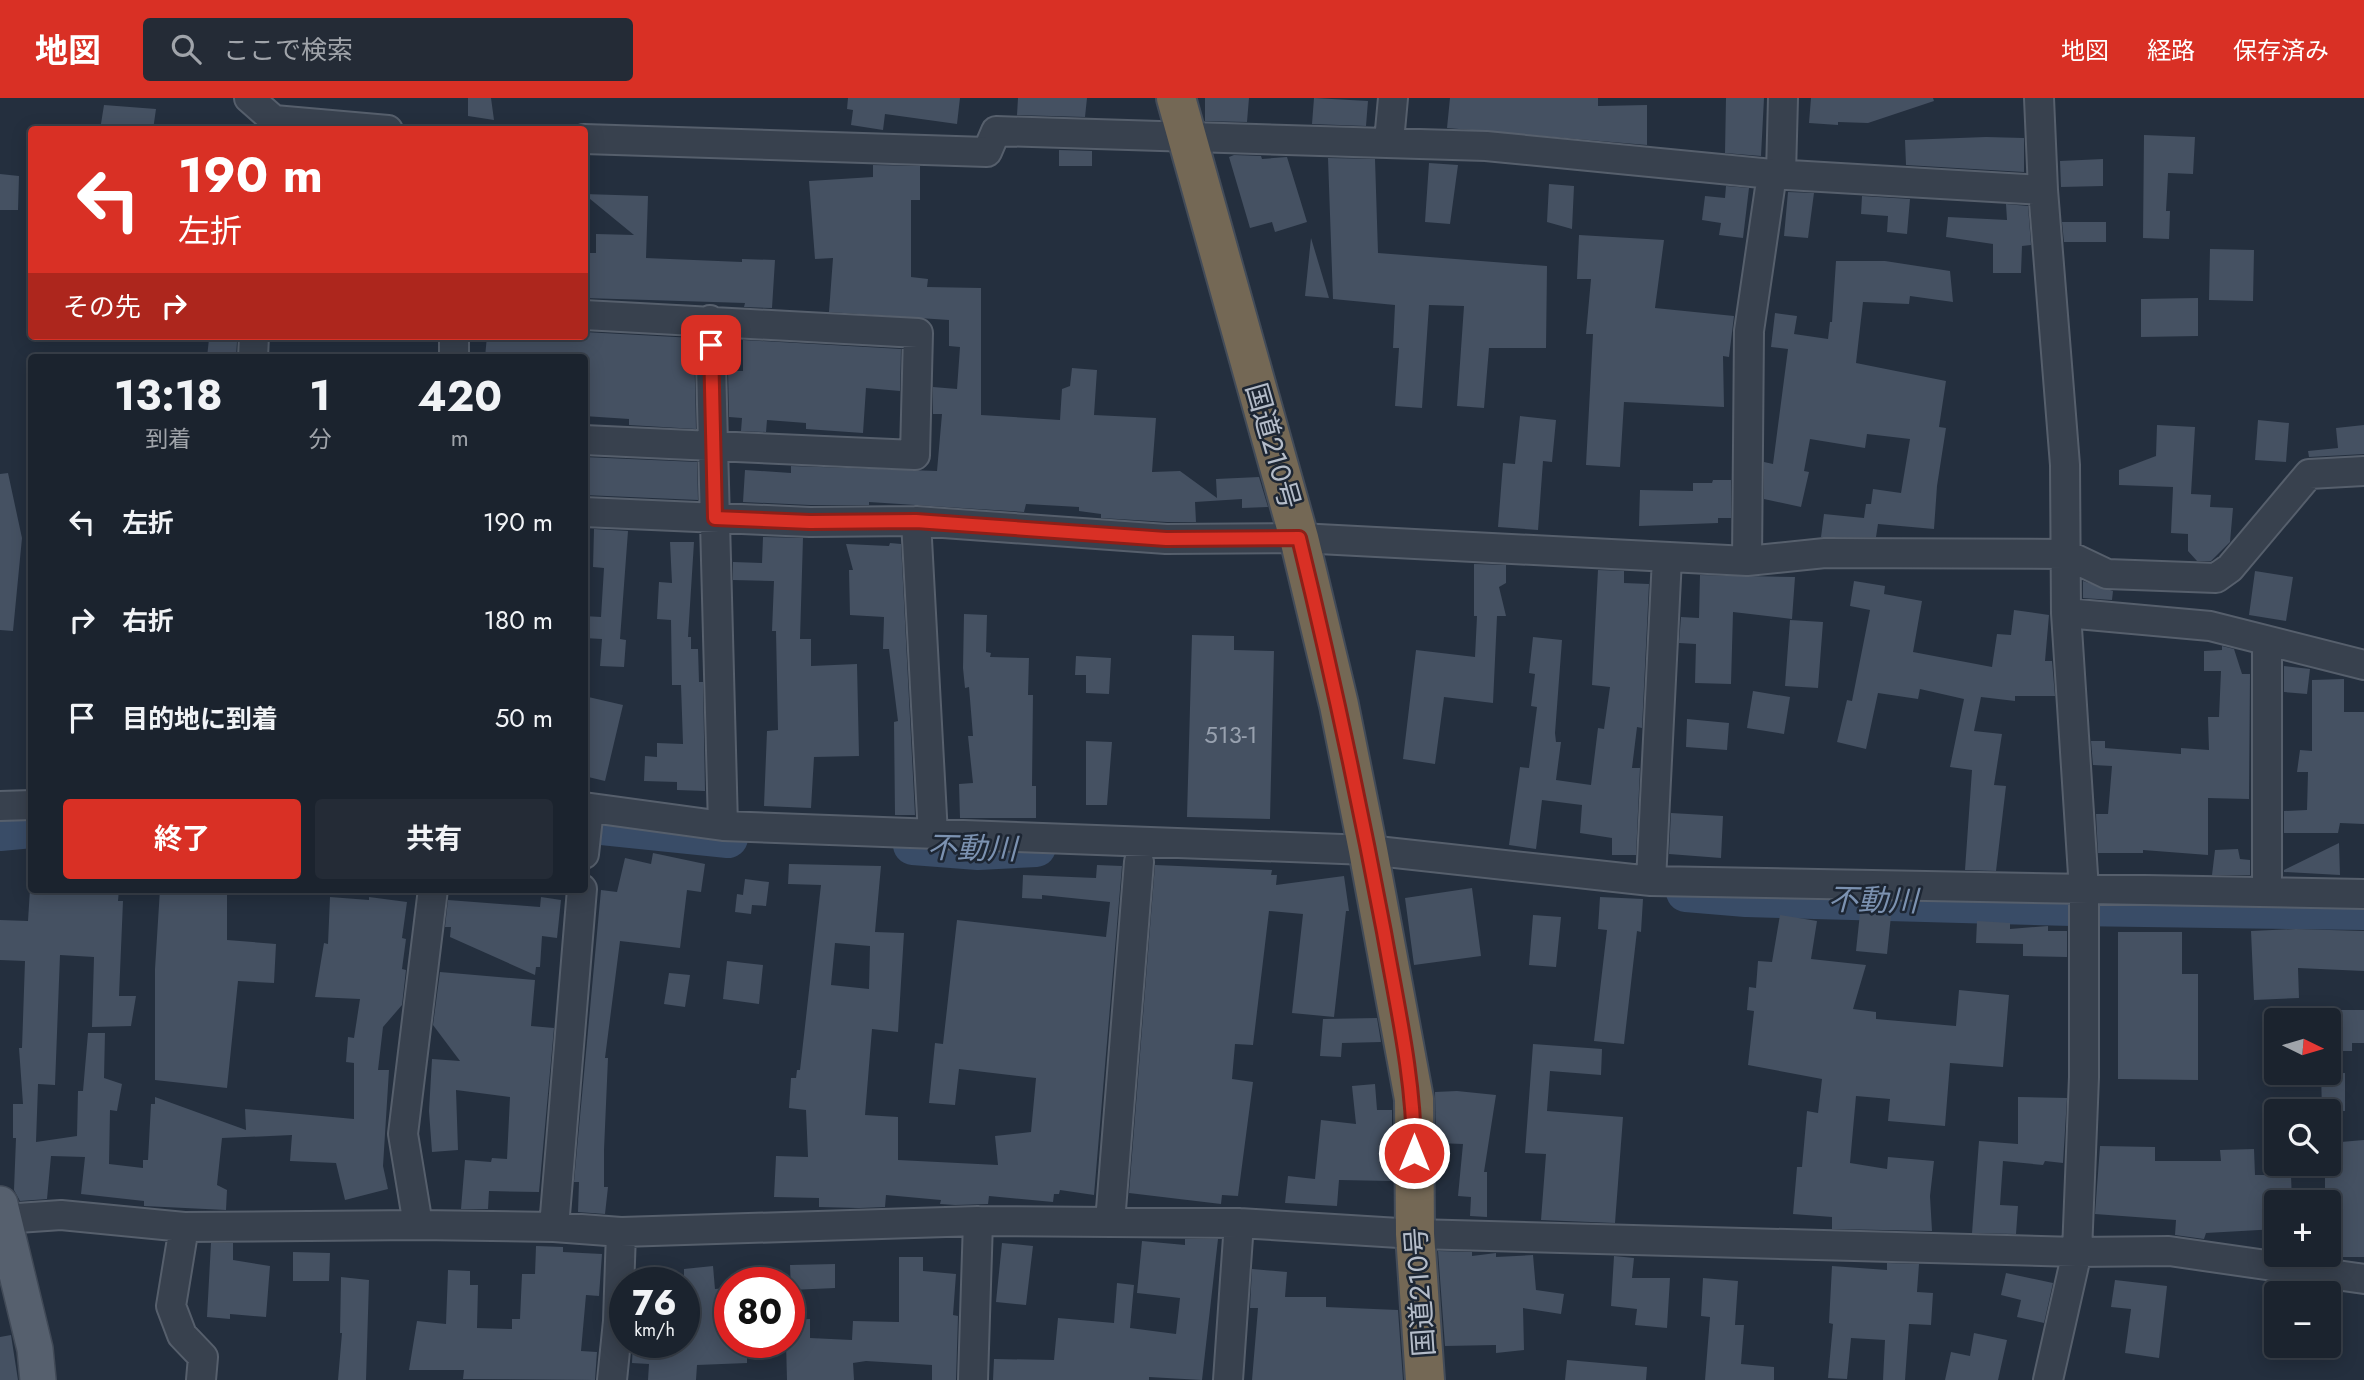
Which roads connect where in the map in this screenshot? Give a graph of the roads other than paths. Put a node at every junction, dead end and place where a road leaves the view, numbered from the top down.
1 (249, 98) edge
2 (1176, 98) edge
3 (1393, 98) edge
4 (1783, 98) edge
5 (2039, 98) edge
6 (274, 125) edge
7 (297, 126) edge
8 (1185, 135) junction
9 (588, 139) edge
10 (1389, 141) junction
11 (1777, 174) junction
12 (2043, 190) junction
13 (588, 315) edge
14 (710, 320) junction
15 (588, 440) edge
16 (713, 446) junction
17 (2364, 471) edge
18 (588, 512) edge
19 (715, 518) junction
20 (916, 521) junction
21 (1299, 538) junction
22 (2064, 554) junction
23 (1667, 558) junction
24 (1747, 561) junction
25 (2066, 613) junction
26 (2267, 642) junction
27 (2364, 665) edge
28 (28, 805) edge
29 (0, 806) edge
30 (588, 808) edge
31 (723, 826) junction
32 (933, 835) junction
33 (1368, 849) junction
34 (1139, 862) dead end
35 (1651, 881) junction
36 (2267, 892) junction
37 (433, 893) edge
38 (582, 893) edge
39 (2364, 894) edge
40 (2084, 899) junction
41 (2, 1211) edge
42 (978, 1221) junction
43 (1110, 1222) junction
44 (1239, 1223) junction
45 (418, 1225) junction
46 (184, 1227) junction
47 (554, 1227) junction
48 (621, 1232) junction
49 (1415, 1234) junction
50 (2077, 1252) junction
51 (2364, 1279) edge
52 (38, 1380) edge
53 (201, 1380) edge
54 (612, 1380) edge
55 (973, 1380) edge
56 (1228, 1380) edge
57 (1425, 1380) edge
58 (2048, 1380) edge

1 - 6 street
2 - 8 highway, 国道210号
3 - 10 street
4 - 11 street
5 - 12 street
6 - 7 street
8 - 9 street
8 - 10 street
8 - 21 highway, 国道210号
10 - 11 street
11 - 12 street
11 - 24 street
12 - 22 street
13 - 14 street
14 - 16 street
14 - 16 street
15 - 16 street
16 - 19 street
17 - 22 street
18 - 19 street
19 - 20 street
19 - 31 street
20 - 21 street
20 - 32 street
21 - 23 street
21 - 33 highway, 国道210号
22 - 24 street
22 - 25 street
23 - 24 street
23 - 35 street
25 - 26 street
25 - 40 street
26 - 27 street
26 - 36 street
28 - 29 street
30 - 31 street
31 - 32 street
32 - 33 street
33 - 35 street
33 - 49 highway, 国道210号
34 - 43 street
35 - 40 street
36 - 39 street
36 - 40 street
37 - 45 street
38 - 47 street
40 - 50 street
41 - 46 street
41 - 52 main road
42 - 43 street
42 - 48 street
42 - 55 street
43 - 44 street
44 - 49 street
44 - 56 street
45 - 46 street
45 - 47 street
46 - 53 street
47 - 48 street
48 - 54 street
49 - 50 street
49 - 57 highway, 国道210号
50 - 51 street
50 - 58 street

